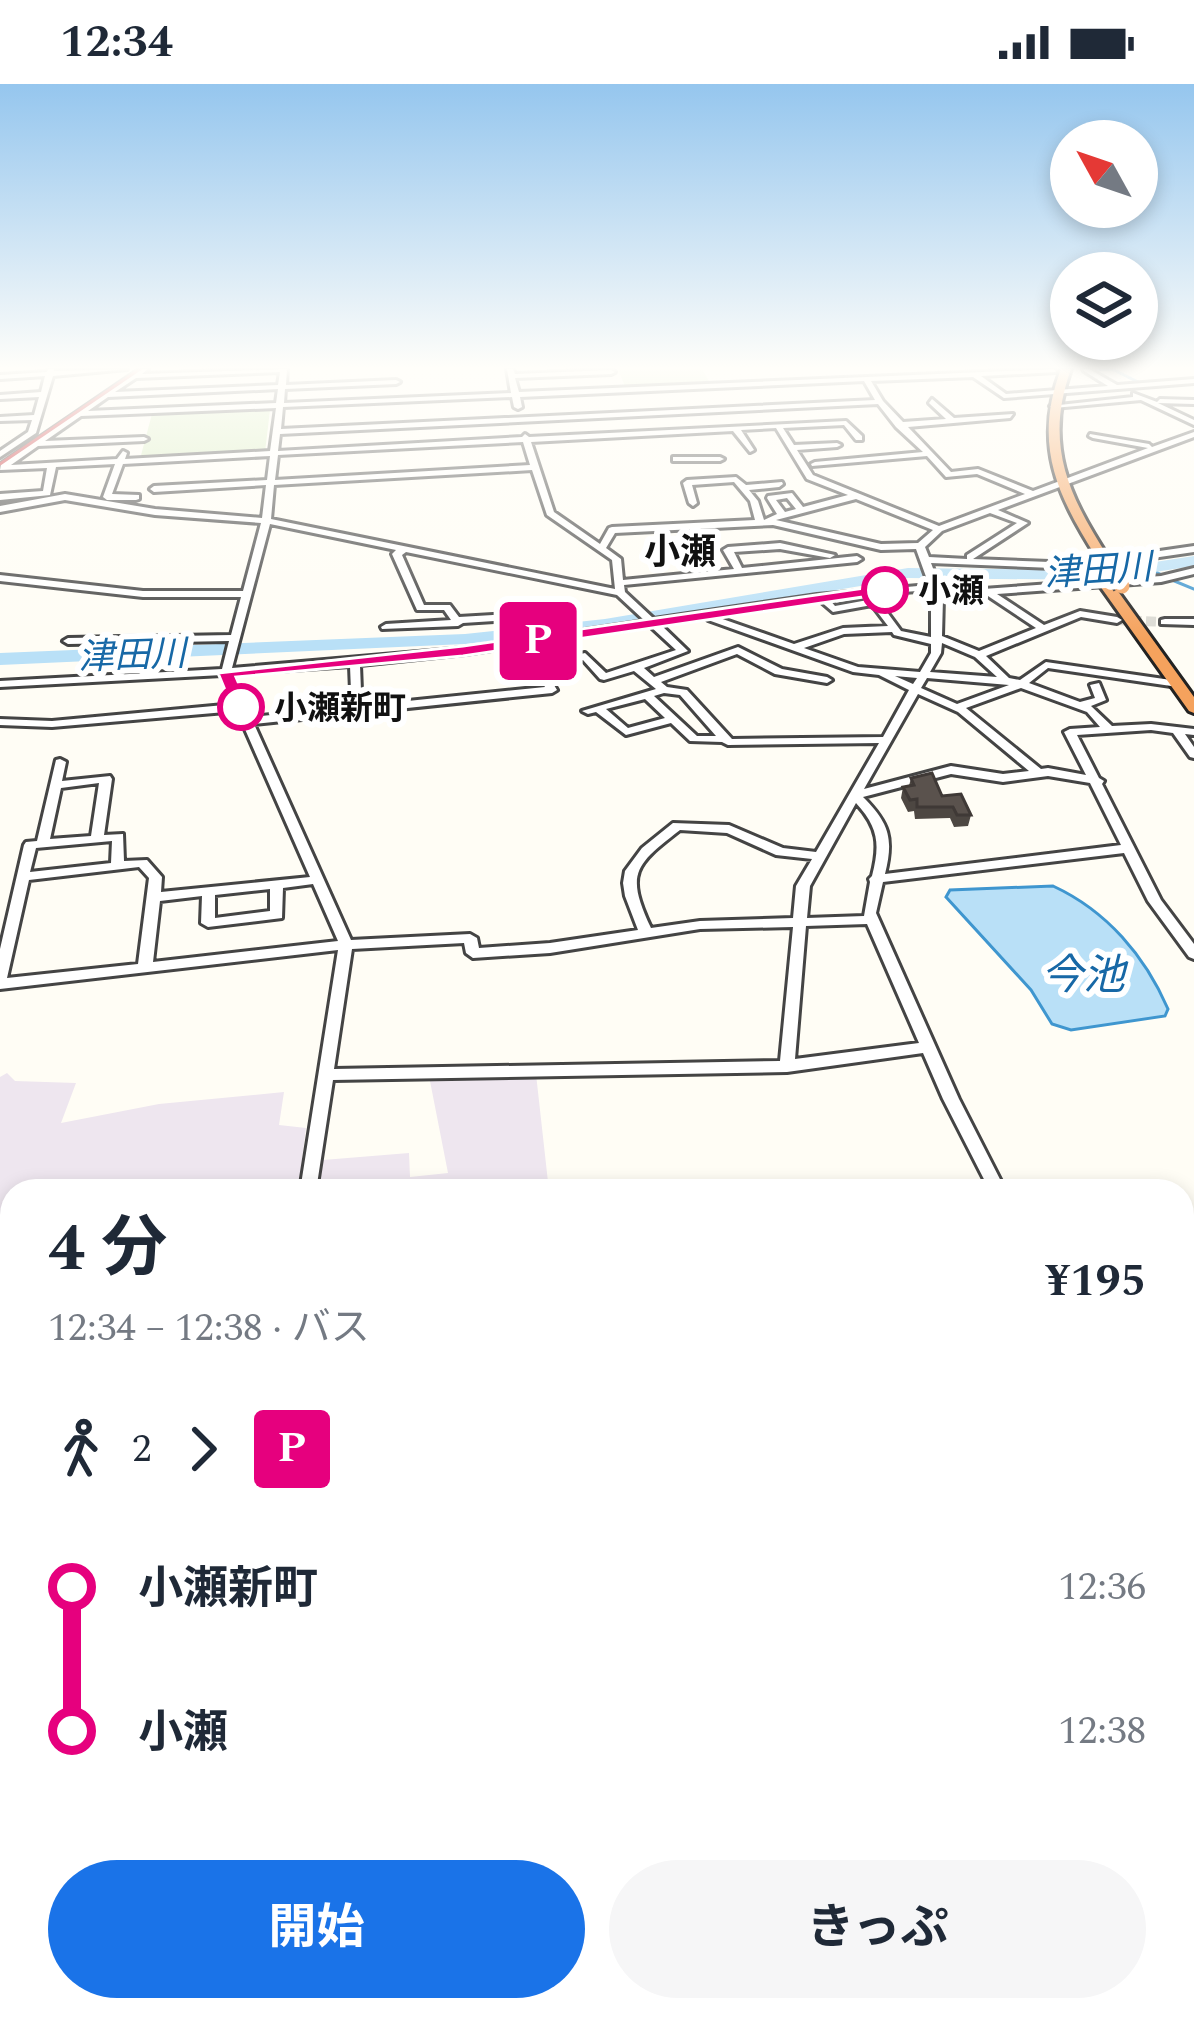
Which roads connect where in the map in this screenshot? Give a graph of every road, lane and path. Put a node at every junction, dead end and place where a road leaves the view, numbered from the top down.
1 (164, 459) edge
2 (173, 459) edge
3 (200, 459) edge
4 (219, 459) edge
5 (273, 459) edge
6 (400, 459) edge
7 (532, 459) edge
8 (680, 459) edge
9 (719, 459) edge
10 (798, 459) edge
11 (866, 459) edge
12 (932, 459) edge
13 (1053, 459) edge
14 (1122, 459) edge
15 (150, 460) junction
16 (120, 462) junction
17 (81, 464) junction
18 (722, 464) junction
19 (815, 464) dead end
20 (52, 466) junction
21 (535, 467) junction
22 (1, 468) edge
23 (401, 474) junction
24 (196, 475) dead end
25 (218, 476) dead end
26 (80, 477) dead end
27 (145, 477) dead end
28 (168, 481) dead end
29 (271, 481) junction
30 (740, 483) junction
31 (779, 484) dead end
32 (1056, 486) junction
33 (78, 489) dead end
34 (154, 489) dead end
35 (47, 493) junction
36 (1033, 494) junction
37 (856, 496) junction
38 (0, 497) edge
39 (136, 497) dead end
40 (693, 503) dead end
41 (0, 509) edge
42 (802, 510) junction
43 (990, 510) junction
44 (782, 515) junction
45 (266, 521) junction
46 (765, 522) junction
47 (939, 529) junction
48 (920, 546) junction
49 (602, 548) junction
50 (404, 549) junction
51 (1194, 549) edge
52 (967, 558) junction
53 (926, 563) junction
54 (739, 570) junction
55 (1194, 572) edge
56 (0, 578) edge
57 (935, 587) junction
58 (619, 588) junction
59 (881, 590) junction
60 (985, 590) junction
61 (245, 594) junction
62 (822, 598) junction
63 (875, 602) junction
64 (528, 616) dead end
65 (711, 617) junction
66 (1117, 620) tunnel mouth
67 (1165, 622) tunnel mouth
68 (1194, 622) edge
69 (458, 623) junction
70 (652, 625) junction
71 (386, 627) dead end
72 (895, 628) junction
73 (1042, 628) junction
74 (235, 638) junction
75 (539, 640) junction
76 (939, 640) junction
77 (68, 641) dead end
78 (796, 647) junction
79 (979, 655) junction
80 (558, 659) junction
81 (355, 661) junction
82 (228, 666) junction
83 (636, 667) junction
84 (857, 670) junction
85 (515, 672) dead end
86 (926, 672) junction
87 (827, 680) dead end
88 (547, 682) dead end
89 (1014, 682) junction
90 (0, 684) edge
91 (1095, 685) dead end
92 (1186, 685) edge
93 (659, 686) junction
94 (916, 688) junction
95 (356, 691) dead end
96 (646, 694) junction
97 (1080, 706) junction
98 (241, 707) junction
99 (958, 707) junction
100 (1194, 708) edge
101 (673, 719) junction
102 (248, 721) junction
103 (0, 722) edge
104 (1110, 731) junction
105 (1178, 732) junction
106 (1194, 733) edge
107 (727, 739) junction
108 (886, 740) junction
109 (1194, 755) edge
110 (60, 762) dead end
111 (1036, 771) junction
112 (1098, 781) junction
113 (55, 785) junction
114 (855, 795) junction
115 (97, 839) junction
116 (43, 844) junction
117 (1130, 848) junction
118 (819, 856) junction
119 (117, 866) junction
120 (23, 877) junction
121 (875, 879) junction
122 (317, 880) junction
123 (276, 885) junction
124 (209, 892) junction
125 (154, 897) junction
126 (872, 920) junction
127 (801, 922) junction
128 (647, 934) junction
129 (346, 945) junction
130 (1194, 954) edge
131 (145, 967) junction
132 (0, 982) edge
133 (927, 1046) junction
134 (788, 1066) junction
135 (325, 1075) junction
136 (310, 1179) edge
137 (992, 1179) edge

1 - 15 street
2 - 28 street
3 - 24 street
4 - 25 street
5 - 29 street
6 - 23 street
7 - 21 street
8 - 18 street
9 - 18 street
10 - 37 street
11 - 19 street
12 - 36 street
13 - 32 highway
14 - 32 street
15 - 16 street
15 - 27 street
16 - 17 street
16 - 39 street
17 - 20 street
17 - 26 street
18 - 30 street
20 - 22 street
20 - 35 street
21 - 23 street
21 - 49 street
23 - 29 street
29 - 34 street
29 - 45 street
30 - 31 street
30 - 40 street
30 - 46 street
32 - 36 street
32 - 92 highway
33 - 35 street
35 - 38 street
36 - 43 street
37 - 42 street
37 - 47 street
41 - 45 street
42 - 44 street
42 - 44 street
43 - 47 street
43 - 52 street
44 - 46 street
45 - 50 street
45 - 61 street
46 - 48 street
46 - 49 street
47 - 48 street
48 - 53 street
49 - 58 street
50 - 58 street
50 - 69 street
51 - 52 street
52 - 53 street
53 - 57 street
54 - 54 street
54 - 58 street
55 - 60 street
56 - 61 street
57 - 59 street
57 - 60 street
57 - 76 street
58 - 70 street
59 - 62 street
59 - 63 street
60 - 73 street
61 - 74 street
62 - 63 street
62 - 65 street
63 - 72 street
64 - 69 street
65 - 70 street
65 - 78 street
66 - 73 street
67 - 68 street
69 - 71 street
70 - 75 street
70 - 83 street
72 - 76 street
72 - 78 street
73 - 79 street
74 - 77 street
74 - 82 street
75 - 80 street
75 - 81 street
76 - 79 street
76 - 86 street
78 - 84 street
79 - 89 street
80 - 83 street
80 - 85 street
81 - 82 street
81 - 95 street
82 - 90 street
82 - 98 street
83 - 93 street
84 - 86 street
84 - 94 street
86 - 89 street
86 - 94 street
87 - 93 street
88 - 102 street
89 - 92 street
89 - 97 street
89 - 99 street
91 - 97 street
92 - 100 highway
93 - 96 street
93 - 107 street
94 - 99 street
94 - 108 street
96 - 101 street
96 - 101 street
97 - 104 street
98 - 102 street
98 - 103 street
99 - 111 street
101 - 107 street
102 - 122 street
104 - 105 street
104 - 112 street
105 - 106 street
105 - 109 street
107 - 108 street
108 - 114 street
110 - 113 street
111 - 112 street
111 - 114 street
112 - 117 street
113 - 115 street
113 - 116 street
114 - 118 street
114 - 121 street
115 - 116 street
115 - 119 street
116 - 120 street
117 - 121 street
117 - 130 street
118 - 127 street
118 - 128 street
119 - 120 street
119 - 125 street
120 - 132 street
121 - 126 street
122 - 123 street
122 - 129 street
123 - 124 street
123 - 124 street
124 - 125 street
125 - 131 street
126 - 127 street
126 - 133 street
127 - 128 street
127 - 134 street
128 - 129 street
129 - 131 street
129 - 135 street
131 - 132 street
133 - 134 street
133 - 137 street
134 - 135 street
135 - 136 street

